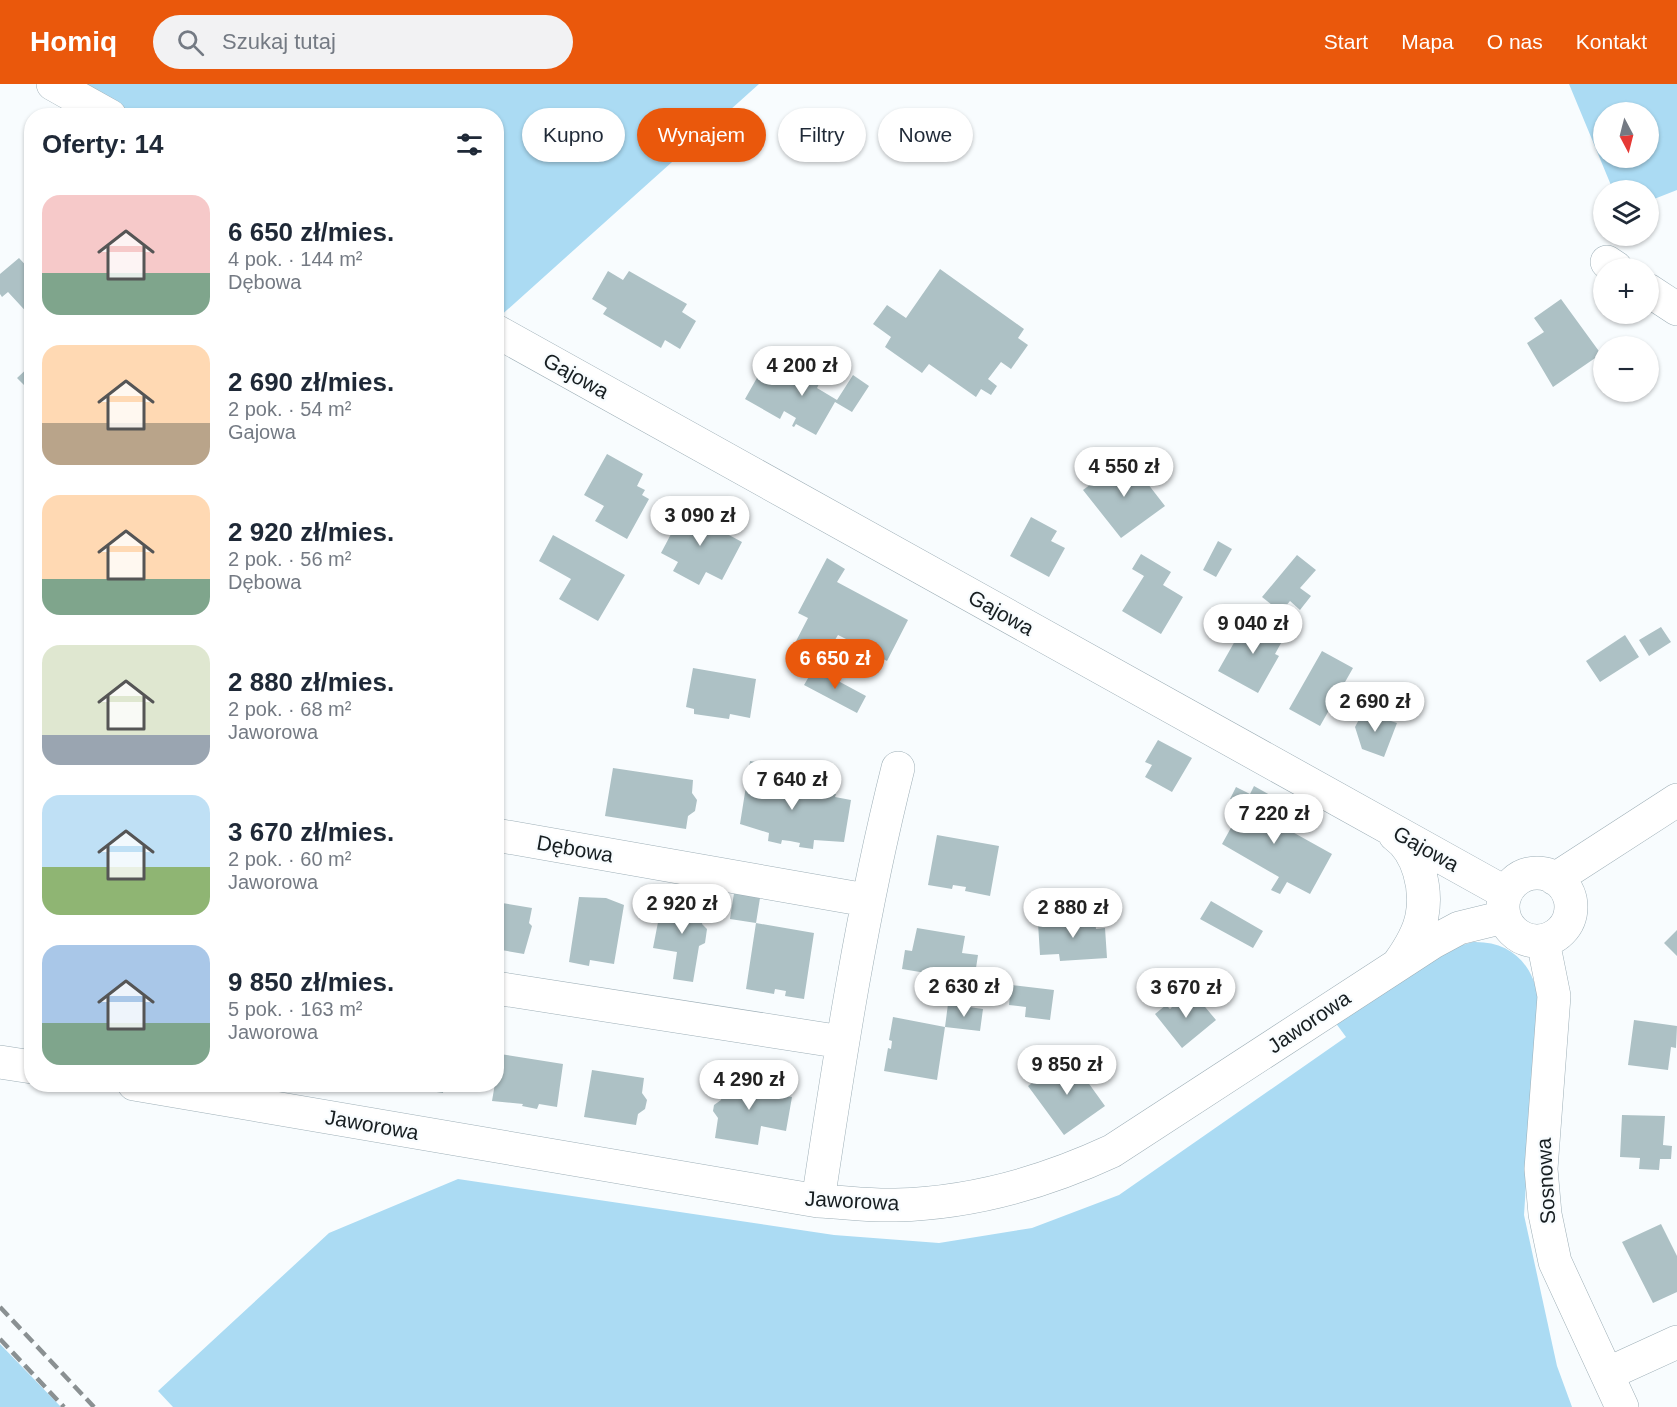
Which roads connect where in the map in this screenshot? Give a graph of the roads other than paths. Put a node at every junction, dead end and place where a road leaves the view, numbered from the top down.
1 (53, 84) edge
2 (96, 108) edge
3 (1659, 297) edge
4 (1677, 309) edge
5 (504, 335) edge
6 (898, 768) dead end
7 (1677, 800) edge
8 (1379, 823) junction
9 (504, 836) edge
10 (1555, 879) junction
11 (866, 900) junction
12 (1505, 905) junction
13 (1544, 941) junction
14 (1399, 963) junction
15 (504, 989) edge
16 (842, 1042) junction
17 (0, 1062) edge
18 (24, 1066) edge
19 (181, 1092) edge
20 (818, 1201) junction
21 (1677, 1342) edge
22 (1607, 1374) junction
23 (1622, 1407) edge

1 - 2 street
3 - 4 street
5 - 8 street, Gajowa
6 - 11 street
7 - 10 street
8 - 12 street, Gajowa
8 - 14 street
9 - 11 street, Dębowa
10 - 12 street
10 - 13 street
11 - 16 street
12 - 13 street
12 - 14 street, Jaworowa
13 - 22 street, Sosnowa
14 - 20 street, Jaworowa
15 - 16 street
16 - 20 street
17 - 18 street
19 - 20 street, Jaworowa
21 - 22 street
22 - 23 street, Sosnowa

